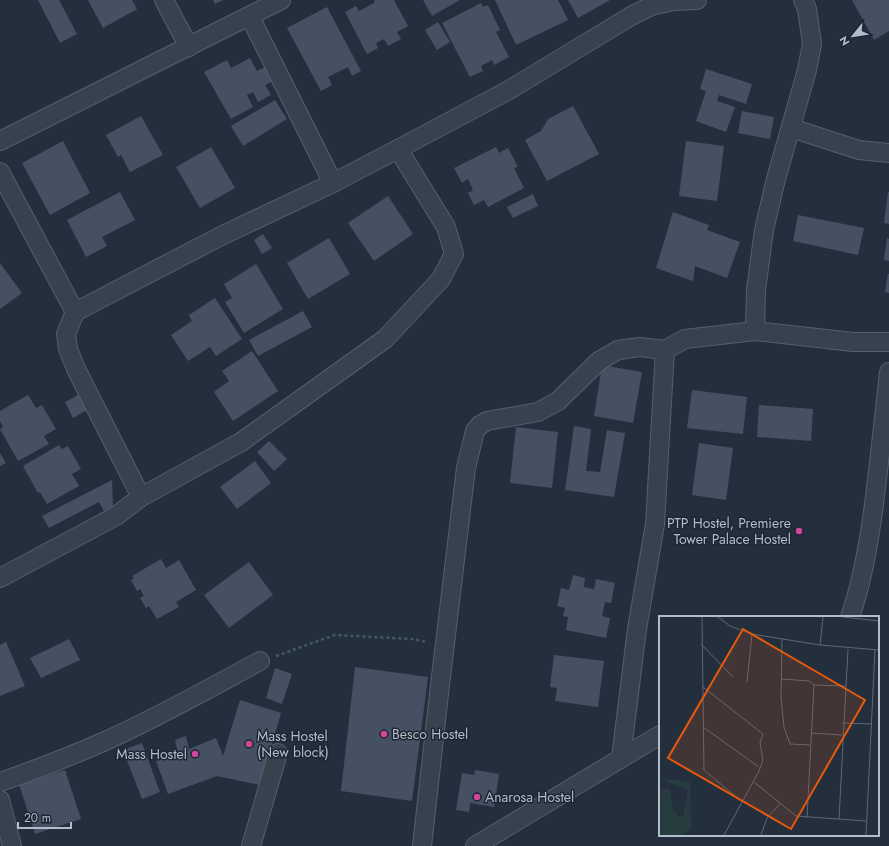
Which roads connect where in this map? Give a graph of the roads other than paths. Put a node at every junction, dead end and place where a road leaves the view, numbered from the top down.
1 (164, 0) edge
2 (281, 0) edge
3 (697, 0) edge
4 (803, 0) edge
5 (250, 17) junction
6 (189, 47) junction
7 (791, 128) junction
8 (0, 141) edge
9 (398, 149) junction
10 (889, 153) edge
11 (0, 172) edge
12 (333, 183) junction
13 (75, 312) junction
14 (755, 331) junction
15 (889, 342) edge
16 (665, 350) junction
17 (889, 372) edge
18 (141, 497) junction
19 (0, 578) edge
20 (850, 616) edge
21 (260, 661) road end
22 (659, 736) edge
23 (278, 753) dead end
24 (621, 758) junction
25 (0, 782) edge
26 (0, 800) edge
27 (12, 846) edge
28 (251, 846) edge
29 (422, 846) edge
30 (475, 846) edge

1 - 6 street
2 - 5 street
3 - 9 street
4 - 7 street
5 - 6 street
5 - 12 street
6 - 8 street
7 - 10 street
7 - 14 street
9 - 12 street
9 - 18 street
11 - 13 street
12 - 13 street
13 - 18 street
14 - 15 street
14 - 16 street
16 - 24 street
16 - 29 street
17 - 20 street
18 - 19 street
21 - 25 street
22 - 24 street
23 - 28 street
24 - 30 street
26 - 27 street

